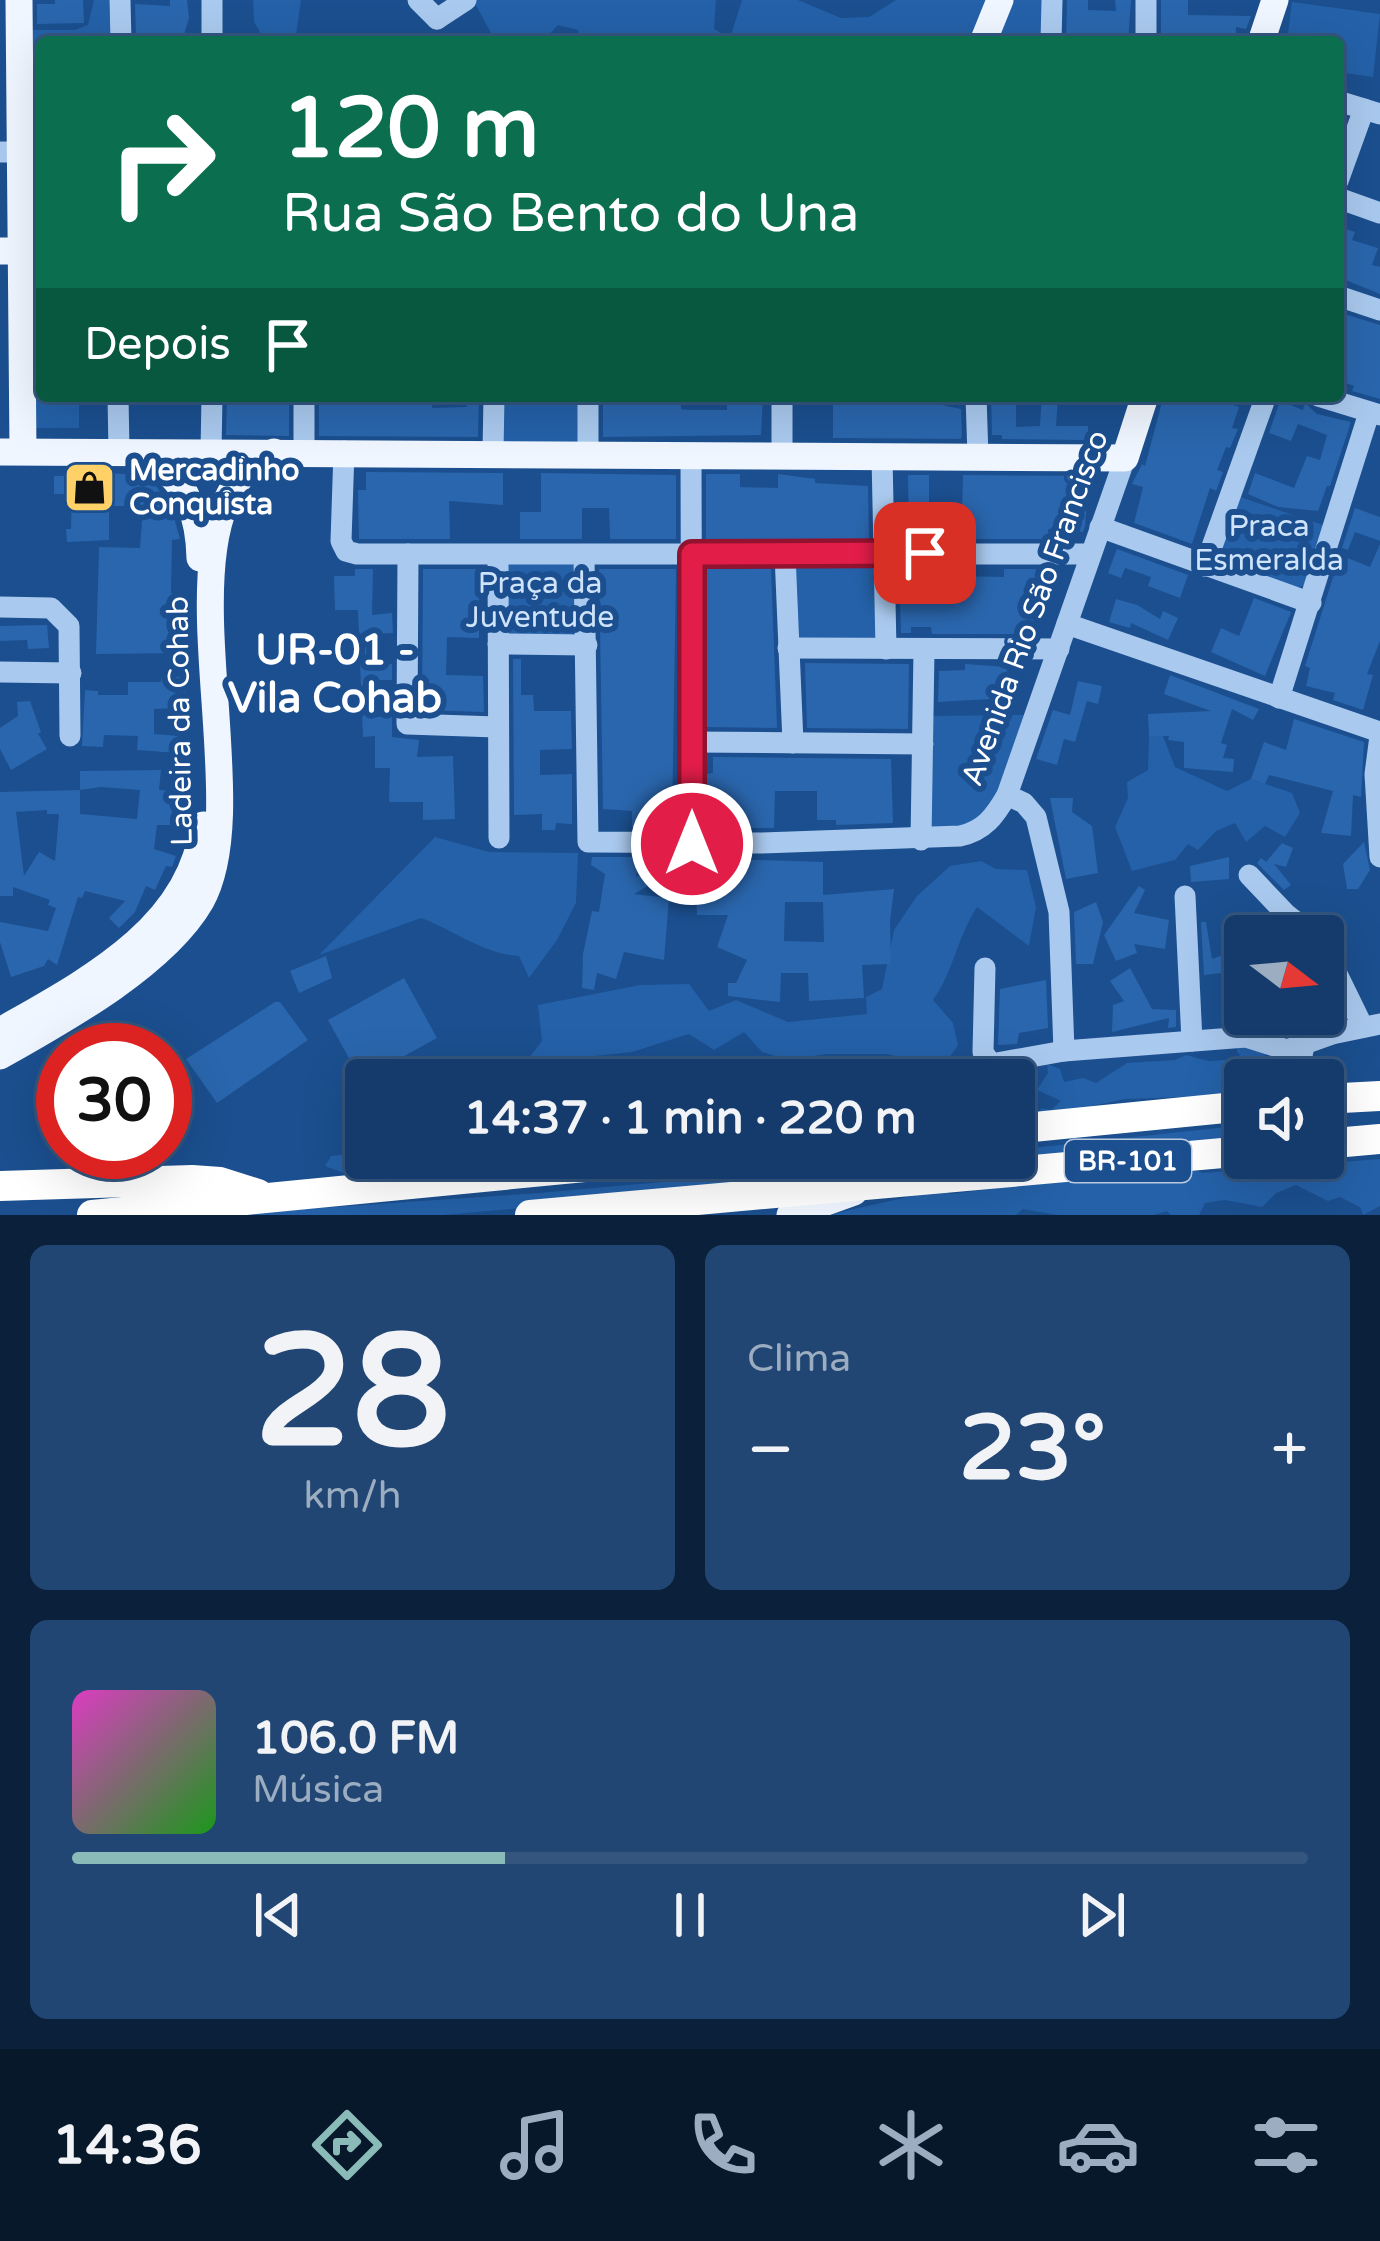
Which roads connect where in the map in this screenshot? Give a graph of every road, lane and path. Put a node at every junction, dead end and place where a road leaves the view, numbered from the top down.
1 (19, 0) edge
2 (120, 0) edge
3 (212, 0) edge
4 (418, 0) edge
5 (466, 0) edge
6 (1000, 0) edge
7 (1052, 0) edge
8 (1146, 0) edge
9 (1275, 0) edge
10 (437, 31) edge
11 (121, 36) edge
12 (212, 36) edge
13 (985, 36) edge
14 (1051, 36) edge
15 (1146, 36) edge
16 (1264, 36) edge
17 (31, 56) edge
18 (1372, 112) edge
19 (21, 152) edge
20 (1344, 170) edge
21 (1344, 200) edge
22 (1380, 213) edge
23 (21, 251) edge
24 (1344, 298) edge
25 (1380, 310) edge
26 (32, 352) edge
27 (119, 402) edge
28 (212, 402) edge
29 (303, 402) edge
30 (494, 402) edge
31 (588, 402) edge
32 (782, 402) edge
33 (976, 402) edge
34 (1143, 402) edge
35 (1264, 402) edge
36 (1337, 402) edge
37 (1375, 414) edge
38 (11, 451) edge
39 (123, 451) junction
40 (291, 451) junction
41 (344, 451) junction
42 (211, 452) junction
43 (494, 452) junction
44 (588, 453) junction
45 (691, 454) junction
46 (782, 455) junction
47 (882, 456) junction
48 (977, 457) junction
49 (1125, 458) junction
50 (1100, 527) junction
51 (883, 553) junction
52 (408, 554) junction
53 (692, 554) junction
54 (785, 554) junction
55 (1091, 554) junction
56 (498, 556) junction
57 (584, 556) junction
58 (1205, 566) junction
59 (1311, 603) junction
60 (0, 607) edge
61 (1067, 624) junction
62 (497, 644) junction
63 (587, 645) junction
64 (788, 648) junction
65 (1059, 649) junction
66 (886, 650) junction
67 (924, 650) junction
68 (0, 672) edge
69 (71, 674) junction
70 (1279, 698) junction
71 (497, 727) junction
72 (1380, 734) edge
73 (70, 736) dead end
74 (692, 742) junction
75 (793, 743) junction
76 (923, 744) junction
77 (1007, 795) junction
78 (499, 838) dead end
79 (921, 839) junction
80 (692, 844) junction
81 (1380, 857) edge
82 (1249, 875) dead end
83 (1185, 896) dead end
84 (1287, 915) edge
85 (986, 968) dead end
86 (1344, 980) edge
87 (1371, 1025) edge
88 (0, 1030) edge
89 (1315, 1035) edge
90 (1246, 1037) joint
91 (1192, 1041) junction
92 (1304, 1046) junction
93 (1064, 1052) junction
94 (0, 1056) edge
95 (1301, 1059) edge
96 (1380, 1096) edge
97 (1344, 1099) edge
98 (1224, 1108) edge
99 (1035, 1127) edge
100 (1380, 1139) edge
101 (1344, 1142) edge
102 (1224, 1153) edge
103 (438, 1179) edge
104 (877, 1183) junction
105 (0, 1186) edge
106 (270, 1198) junction
107 (92, 1215) edge
108 (530, 1215) edge
109 (790, 1215) edge

1 - 17 main road
2 - 11 street
3 - 12 street
4 - 10 street
5 - 10 street
6 - 13 main road
7 - 14 street
8 - 15 street
9 - 16 main road
17 - 19 main road
18 - 20 street
19 - 23 main road
21 - 22 street
23 - 26 main road
24 - 25 street
26 - 38 main road
27 - 39 street
28 - 42 street
29 - 40 street
30 - 43 street
31 - 44 street
32 - 46 street
33 - 48 street
34 - 49 main road, Avenida Rio São Francisco
35 - 58 street
36 - 37 street
37 - 59 street
38 - 39 main road
39 - 42 main road
39 - 88 main road, Ladeira da Cohab
40 - 41 main road
40 - 42 main road
40 - 94 main road, Ladeira da Cohab
41 - 43 main road
41 - 52 street
43 - 44 main road
44 - 45 main road
45 - 46 main road
45 - 53 street
46 - 47 main road
47 - 48 main road
47 - 51 street
48 - 49 main road
49 - 50 street, Avenida Rio São Francisco
50 - 55 street, Avenida Rio São Francisco
50 - 58 street
51 - 54 street
51 - 55 street
51 - 66 street
52 - 56 street
52 - 71 street
53 - 54 street
53 - 57 street
53 - 74 street
54 - 64 street
55 - 61 street, Avenida Rio São Francisco
56 - 57 street
56 - 62 street
57 - 63 street
58 - 59 street
59 - 70 street
60 - 69 street
61 - 65 street, Avenida Rio São Francisco
61 - 70 street
62 - 63 street
62 - 71 street
63 - 80 street
64 - 66 street
64 - 75 street
65 - 67 street
65 - 77 street, Avenida Rio São Francisco
66 - 67 street
67 - 76 street
68 - 69 street
69 - 73 street
70 - 72 street
71 - 78 street
72 - 81 street
74 - 75 street
74 - 80 street
75 - 76 street
76 - 79 street
77 - 79 street, Avenida Rio São Francisco
77 - 93 street
79 - 80 street
82 - 84 street
83 - 91 street
85 - 93 street
86 - 87 street
89 - 92 street
90 - 91 street
90 - 92 street
91 - 93 street
92 - 95 street
96 - 97 highway
98 - 99 highway, BR-101
100 - 101 highway
102 - 104 highway, BR-101
103 - 106 highway
104 - 108 highway, BR-101
104 - 109 main road
105 - 106 highway
106 - 107 highway

